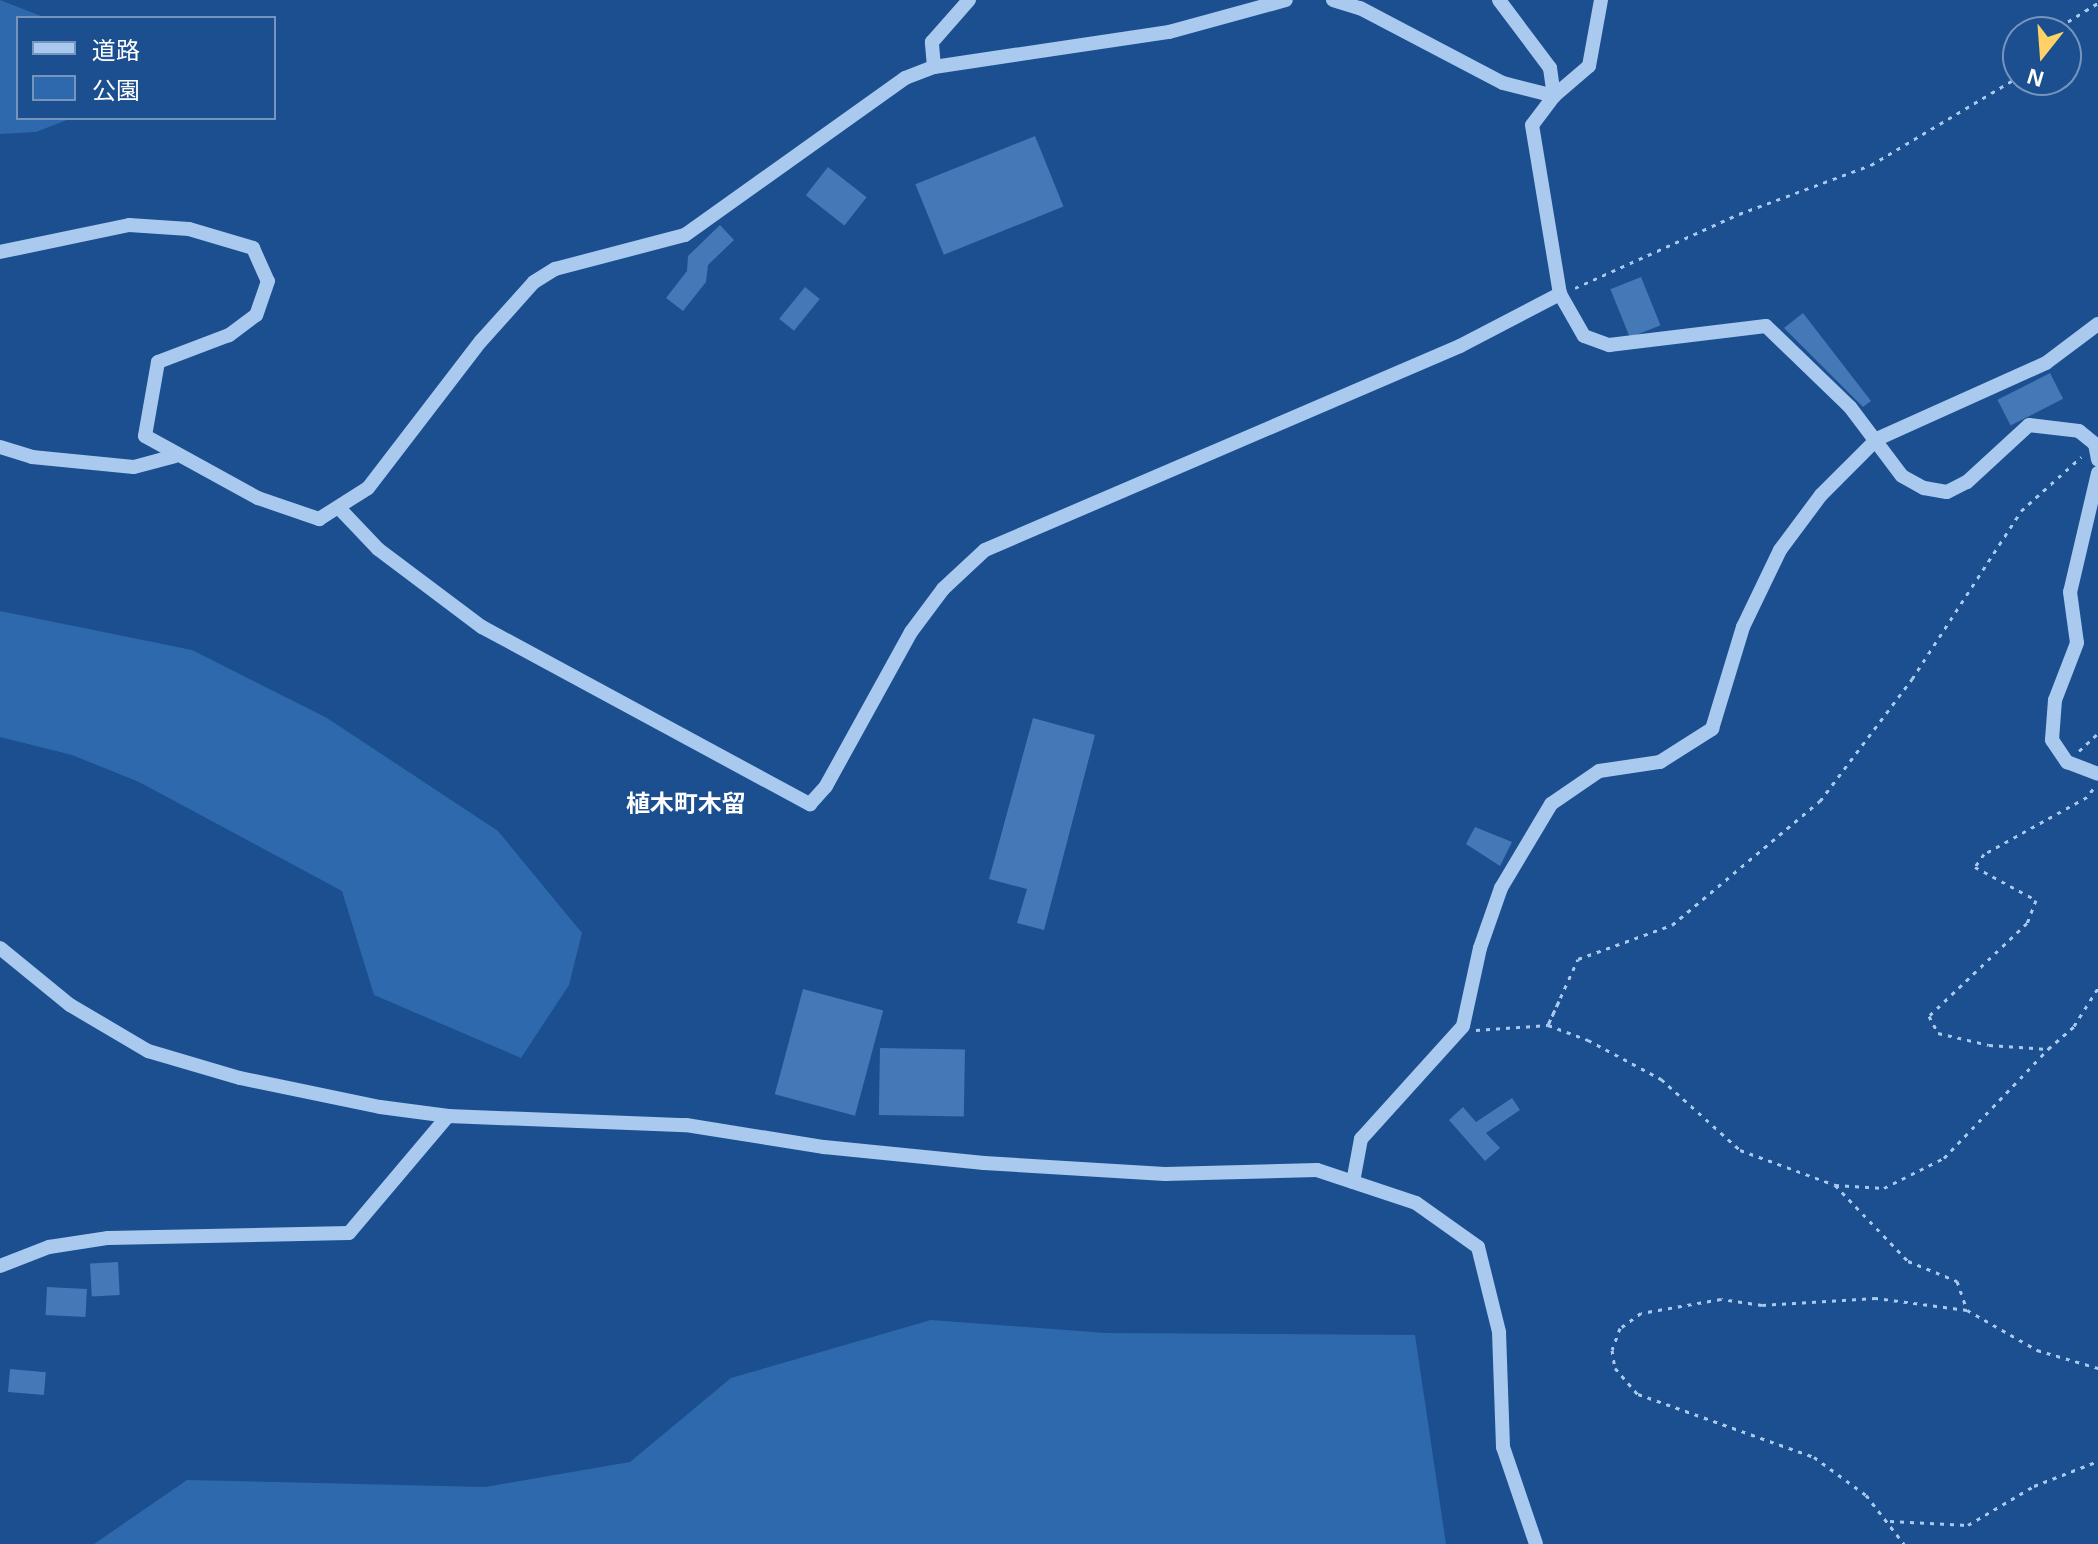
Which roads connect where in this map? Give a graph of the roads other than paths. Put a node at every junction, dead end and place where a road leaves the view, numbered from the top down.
1 (969, 0) edge
2 (1286, 0) edge
3 (1333, 0) edge
4 (1499, 0) edge
5 (1601, 0) edge
6 (934, 67) junction
7 (1554, 96) junction
8 (0, 252) edge
9 (1560, 294) junction
10 (2098, 324) edge
11 (1877, 439) junction
12 (0, 447) edge
13 (175, 456) junction
14 (2098, 460) edge
15 (2098, 473) edge
16 (339, 508) junction
17 (2098, 774) edge
18 (0, 948) edge
19 (448, 1116) junction
20 (1353, 1182) junction
21 (0, 1266) edge
22 (1536, 1544) edge

1 - 6 street
2 - 6 street
3 - 7 street
4 - 7 street
5 - 7 street
6 - 16 street
7 - 9 street
8 - 13 street
9 - 11 street
9 - 16 street
10 - 11 street
11 - 14 street
11 - 20 street
12 - 13 street
13 - 16 street
15 - 17 street
18 - 19 street
19 - 20 street
19 - 21 street
20 - 22 street

